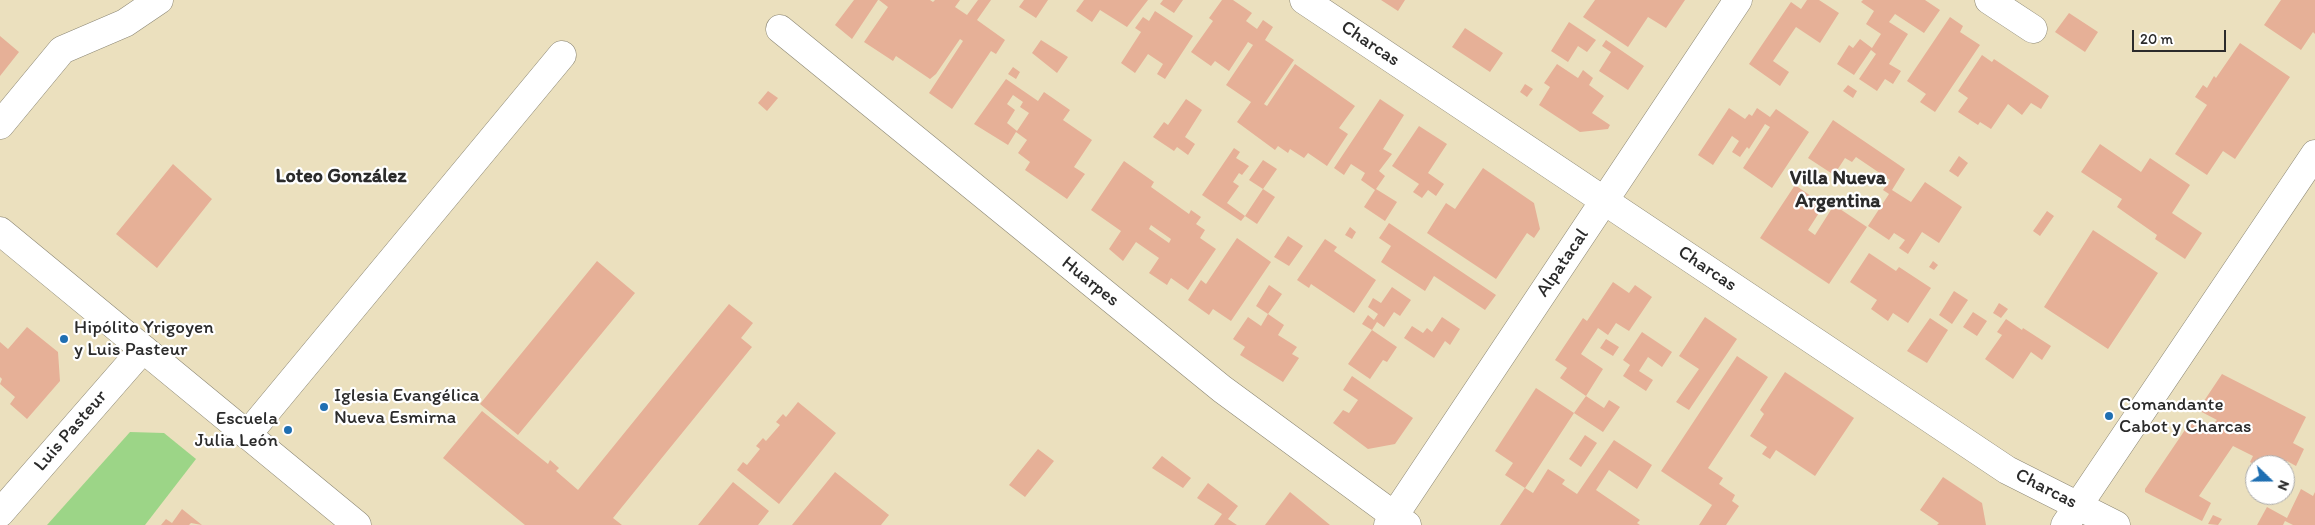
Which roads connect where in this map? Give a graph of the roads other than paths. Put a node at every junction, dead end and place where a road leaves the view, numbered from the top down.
1 (159, 0) edge
2 (1304, 0) edge
3 (1738, 0) edge
4 (1989, 0) edge
5 (780, 29) dead end
6 (2033, 29) dead end
7 (562, 54) dead end
8 (0, 125) edge
9 (2315, 154) edge
10 (1604, 201) junction
11 (0, 232) edge
12 (143, 349) junction
13 (247, 435) junction
14 (0, 514) edge
15 (2072, 515) edge
16 (1397, 522) edge
17 (357, 525) edge
18 (2116, 525) edge

1 - 8 street
2 - 10 street, Charcas
3 - 10 street, Alpatacal
4 - 6 street
5 - 16 street, Huarpes
7 - 13 street
9 - 15 street
10 - 15 street, Charcas
10 - 16 street, Alpatacal
11 - 12 street
12 - 13 street
12 - 14 street, Luis Pasteur
13 - 17 street
15 - 18 street, Charcas

